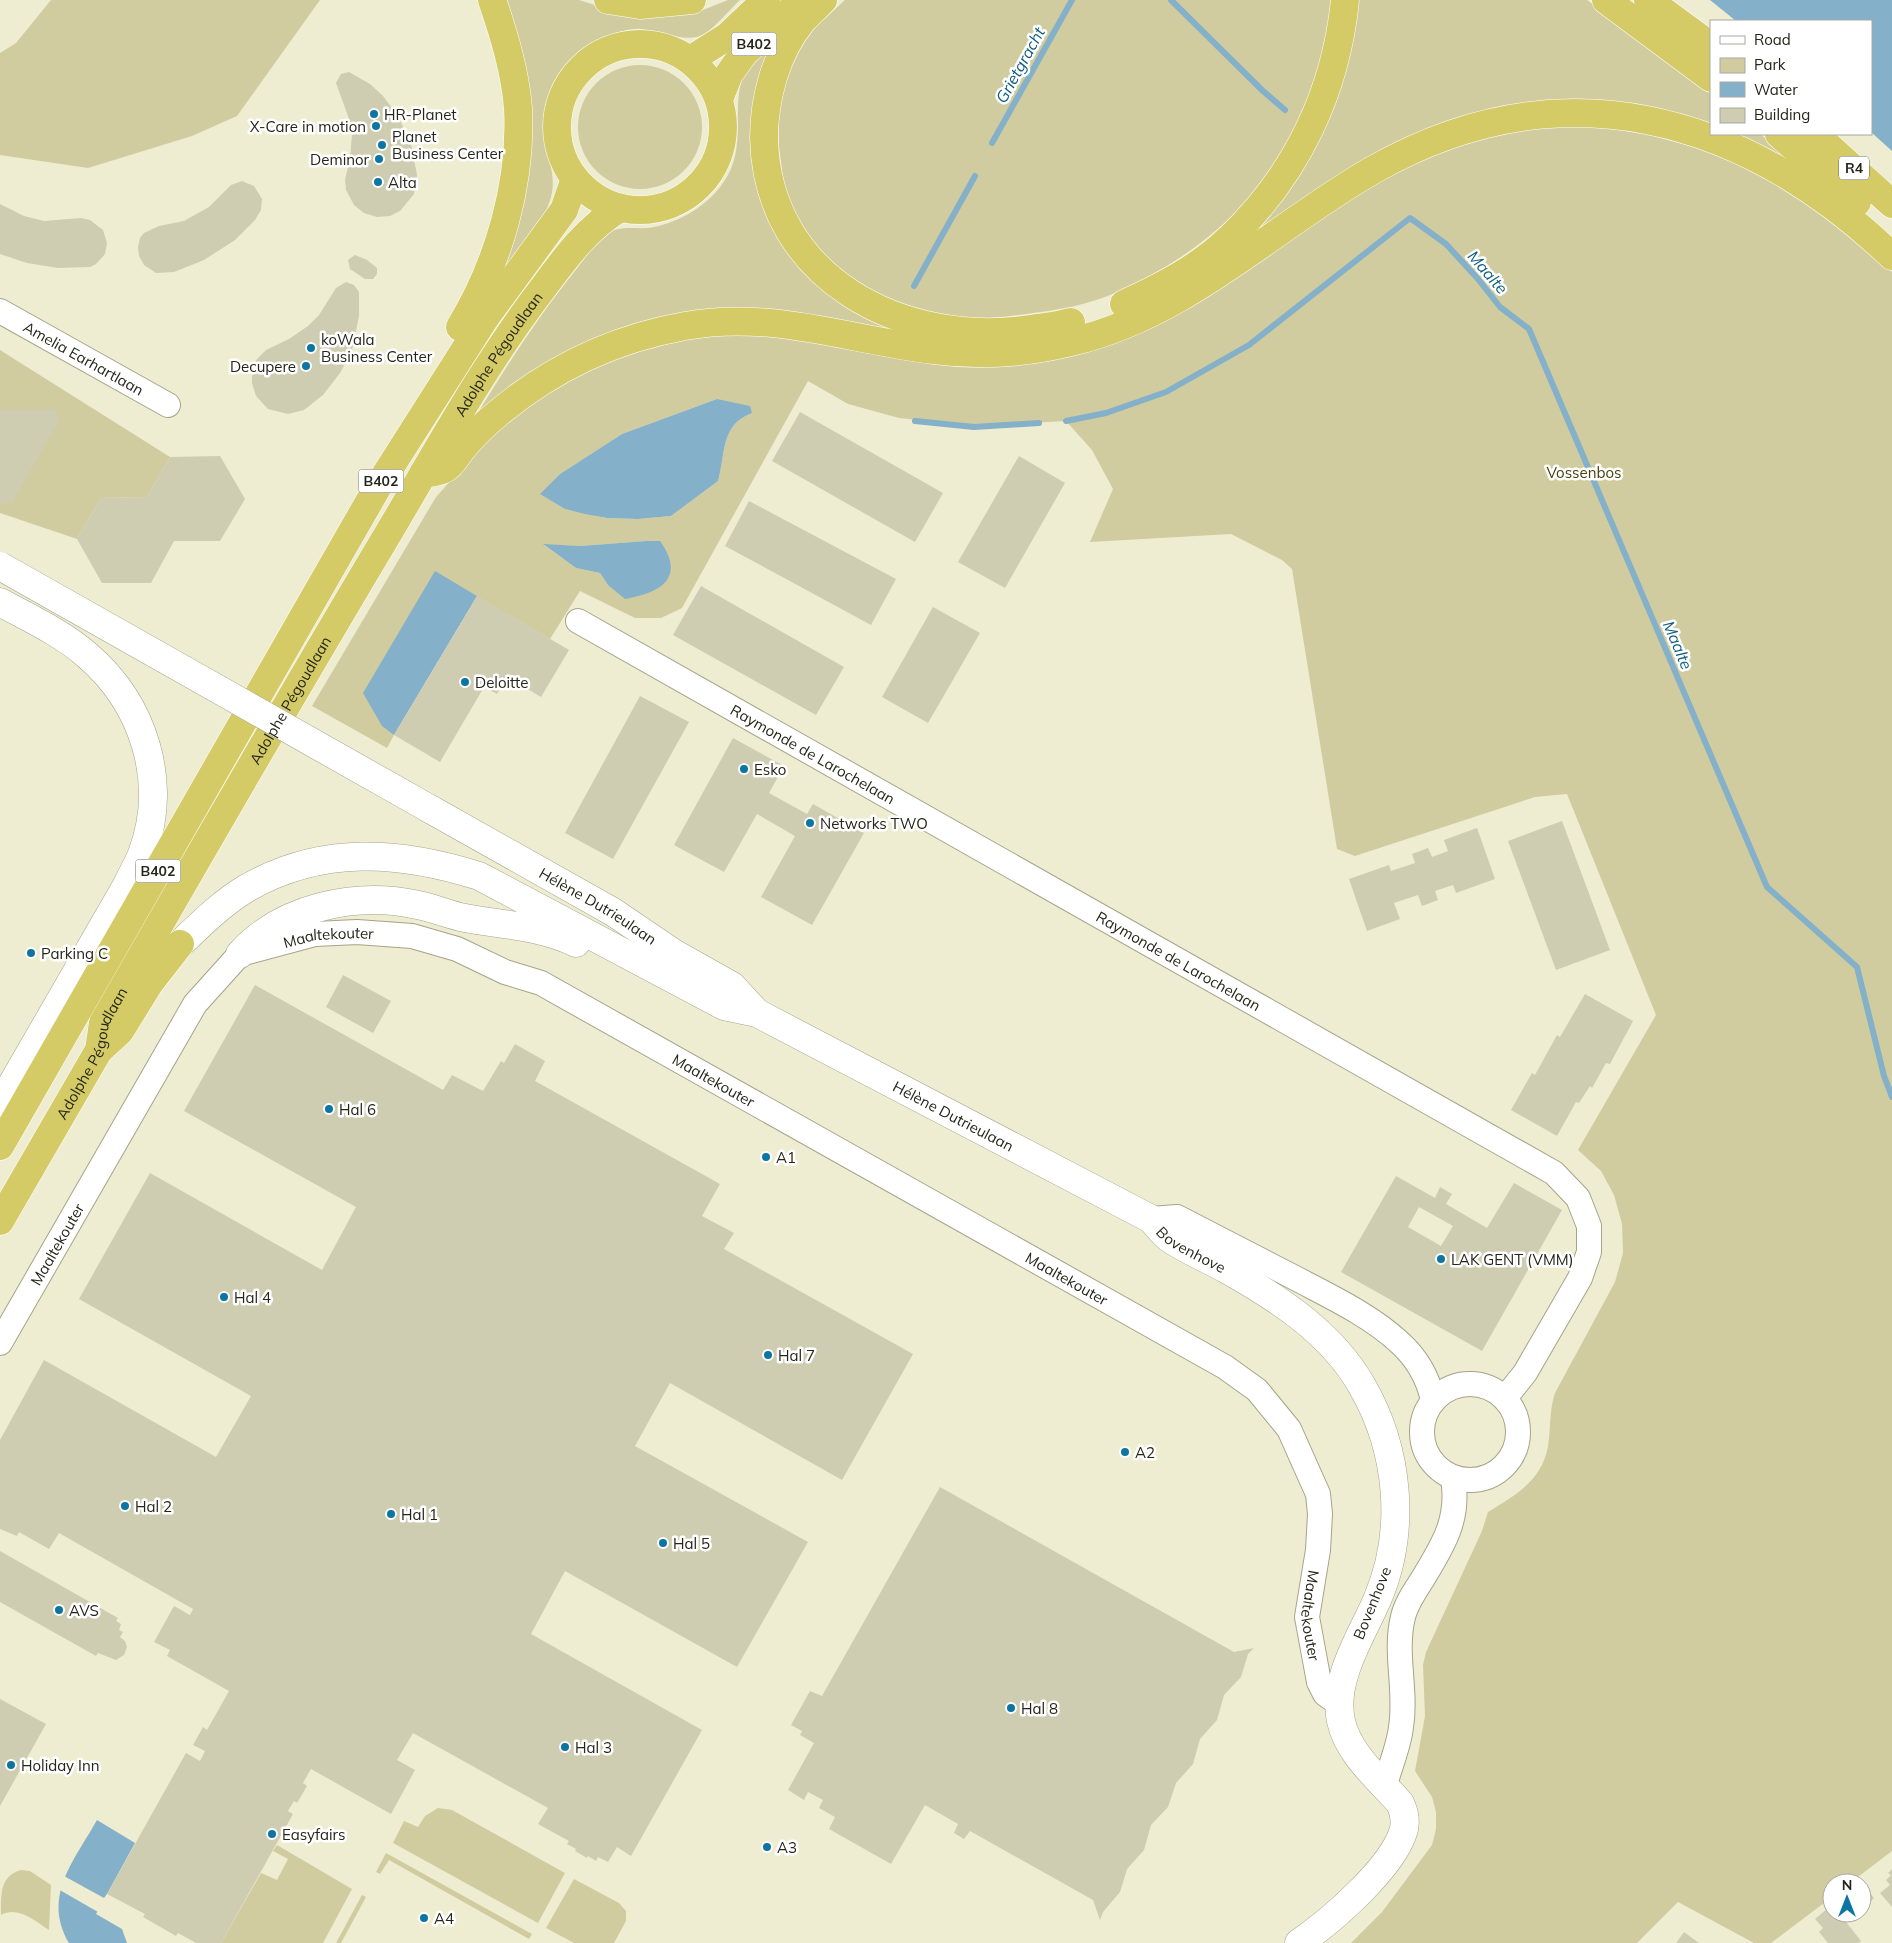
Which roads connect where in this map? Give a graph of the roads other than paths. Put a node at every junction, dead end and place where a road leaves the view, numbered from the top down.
1 (492, 0) edge
2 (608, 0) edge
3 (692, 0) edge
4 (766, 0) edge
5 (802, 0) edge
6 (823, 0) edge
7 (1345, 0) edge
8 (1606, 0) edge
9 (1648, 0) edge
10 (1710, 45) edge
11 (690, 60) junction
12 (1710, 77) edge
13 (719, 99) junction
14 (1780, 135) edge
15 (1816, 135) edge
16 (575, 179) junction
17 (1892, 204) edge
18 (620, 208) junction
19 (1892, 237) edge
20 (1892, 256) edge
21 (0, 311) edge
22 (452, 369) junction
23 (168, 405) dead end
24 (423, 474) junction
25 (0, 566) edge
26 (0, 602) edge
27 (578, 621) dead end
28 (180, 944) joint
29 (240, 954) junction
30 (629, 956) junction
31 (757, 1013) junction
32 (99, 1050) junction
33 (0, 1105) edge
34 (0, 1146) edge
35 (1151, 1219) junction
36 (0, 1221) edge
37 (0, 1343) edge
38 (1505, 1398) junction
39 (1433, 1400) junction
40 (1453, 1478) junction
41 (1339, 1704) junction
42 (1385, 1785) junction
43 (1299, 1943) edge

1 - 22 highway
2 - 3 highway
4 - 11 highway, B402
5 - 13 highway, B402
6 - 7 highway
8 - 12 highway
9 - 10 highway
11 - 13 highway
11 - 16 highway
13 - 18 highway
14 - 19 highway
15 - 17 highway, R4
16 - 18 highway
16 - 22 highway, Adolphe Pégoudlaan / B402
18 - 24 highway, Adolphe Pégoudlaan / B402
20 - 24 highway
21 - 23 street, Amelia Earhartlaan
22 - 34 highway, Adolphe Pégoudlaan / B402
24 - 32 highway, Adolphe Pégoudlaan / B402
25 - 31 street, Hélène Dutrieulaan, bridge
26 - 33 street
27 - 38 street, Raymonde de Larochelaan
28 - 30 street
28 - 32 highway
29 - 30 street
29 - 37 street, Maaltekouter
29 - 41 street, Maaltekouter
30 - 31 street, Hélène Dutrieulaan
31 - 35 street, Hélène Dutrieulaan
32 - 36 highway, Adolphe Pégoudlaan / B402
35 - 39 street
35 - 41 street, Bovenhove
38 - 39 street
38 - 40 street
39 - 40 street
40 - 42 street
41 - 42 street, Bovenhove
42 - 43 street, Bovenhove

